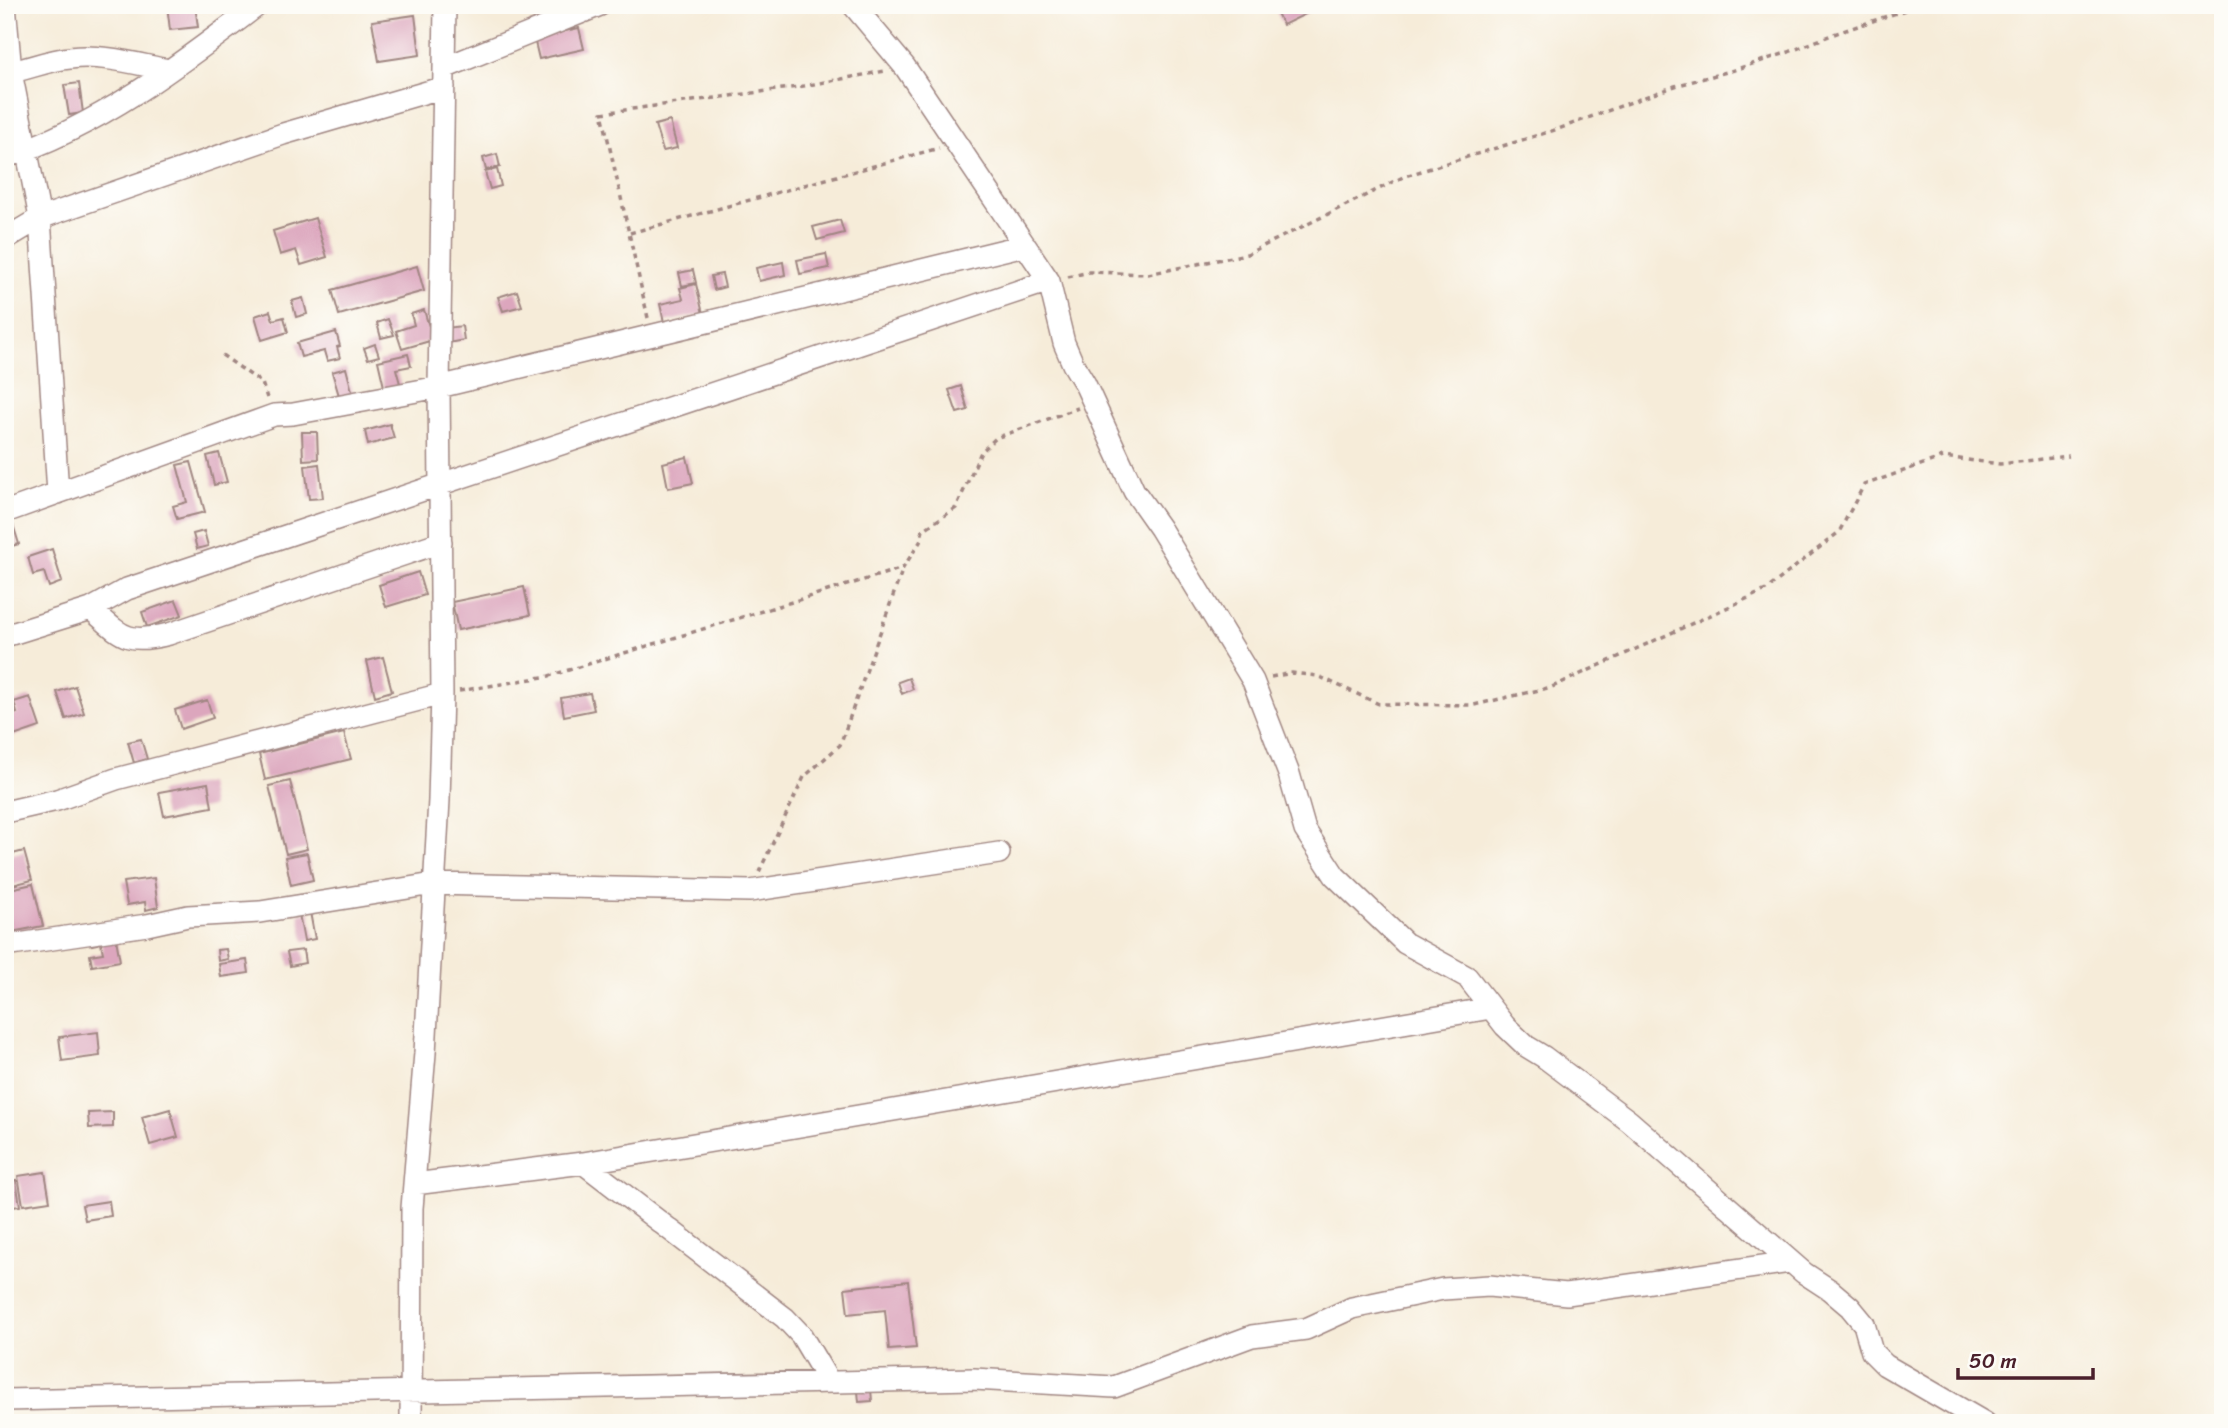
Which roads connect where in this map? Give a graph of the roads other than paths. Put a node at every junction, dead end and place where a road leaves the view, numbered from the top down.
1 (5, 5) edge
2 (258, 5) edge
3 (445, 5) edge
4 (853, 5) edge
5 (591, 7) edge
6 (168, 71) junction
7 (8, 73) edge
8 (444, 77) junction
9 (28, 150) junction
10 (5, 157) edge
11 (40, 218) junction
12 (5, 239) edge
13 (1025, 245) junction
14 (1049, 281) junction
15 (439, 387) junction
16 (440, 486) junction
17 (58, 493) junction
18 (5, 512) edge
19 (441, 542) junction
20 (91, 609) junction
21 (5, 636) edge
22 (442, 694) junction
23 (5, 812) edge
24 (999, 853) dead end
25 (433, 884) junction
26 (5, 946) edge
27 (1491, 1008) junction
28 (583, 1163) junction
29 (414, 1184) junction
30 (1790, 1262) junction
31 (829, 1382) junction
32 (412, 1391) junction
33 (5, 1400) edge
34 (411, 1423) edge
35 (1985, 1423) edge

1 - 7 street
2 - 6 street
3 - 8 street
4 - 13 street
5 - 8 street
6 - 7 street
6 - 9 street
7 - 9 street
8 - 11 street
8 - 15 street
9 - 10 street
9 - 11 street
11 - 12 street
11 - 17 street
13 - 14 street
13 - 15 street
14 - 16 street
14 - 27 street
15 - 16 street
15 - 17 street
16 - 19 street
16 - 20 street
17 - 18 street
19 - 20 street
19 - 22 street
20 - 21 street
22 - 23 street
22 - 25 street
24 - 25 street
25 - 26 street
25 - 29 street
27 - 28 street
27 - 30 street
28 - 29 street
28 - 31 street
29 - 32 street
30 - 31 street
30 - 35 street
31 - 32 street
32 - 33 street
32 - 34 street

